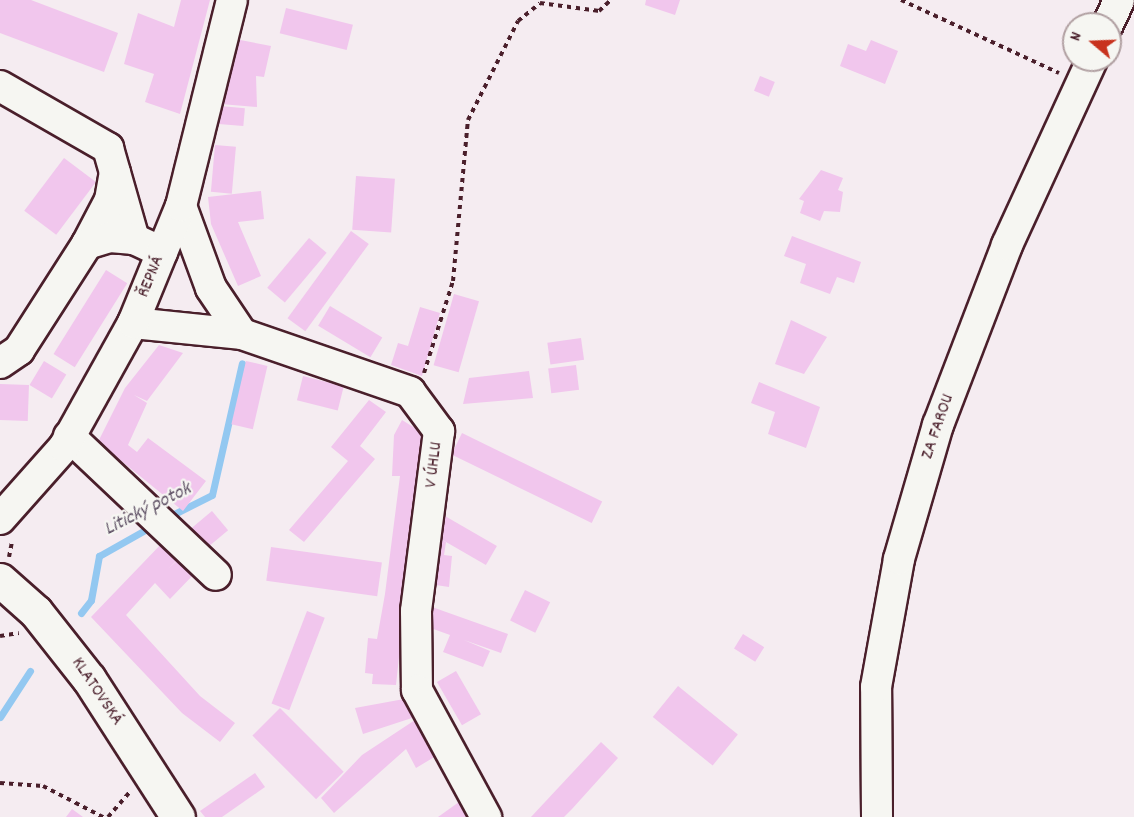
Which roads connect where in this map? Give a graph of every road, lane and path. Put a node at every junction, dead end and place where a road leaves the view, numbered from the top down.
1 (232, 0) edge
2 (611, 0) edge
3 (901, 0) edge
4 (1062, 62) edge
5 (1087, 72) edge
6 (0, 86) edge
7 (115, 172) junction
8 (181, 206) junction
9 (134, 239) junction
10 (87, 244) junction
11 (162, 252) junction
12 (133, 323) junction
13 (242, 334) junction
14 (0, 363) edge
15 (410, 393) junction
16 (69, 436) junction
17 (6, 527) edge
18 (216, 575) dead end
19 (6, 584) edge
20 (0, 783) edge
21 (133, 788) dead end
22 (103, 817) edge
23 (108, 817) edge
24 (178, 817) edge
25 (486, 817) edge
26 (877, 817) edge

1 - 8 street, ŘEPNÁ
2 - 15 path
3 - 4 path
5 - 26 street, ZA FAROU
6 - 7 street
7 - 9 street
7 - 10 street
8 - 11 street, ŘEPNÁ
8 - 13 street
9 - 10 street
9 - 11 street
10 - 14 street
11 - 12 street, ŘEPNÁ
12 - 13 street
12 - 16 street, ŘEPNÁ
13 - 15 street
15 - 25 street, V ÚHLU
16 - 17 street, ŘEPNÁ
16 - 18 street
17 - 19 path
19 - 24 main road, KLATOVSKÁ
20 - 22 path
21 - 23 path

